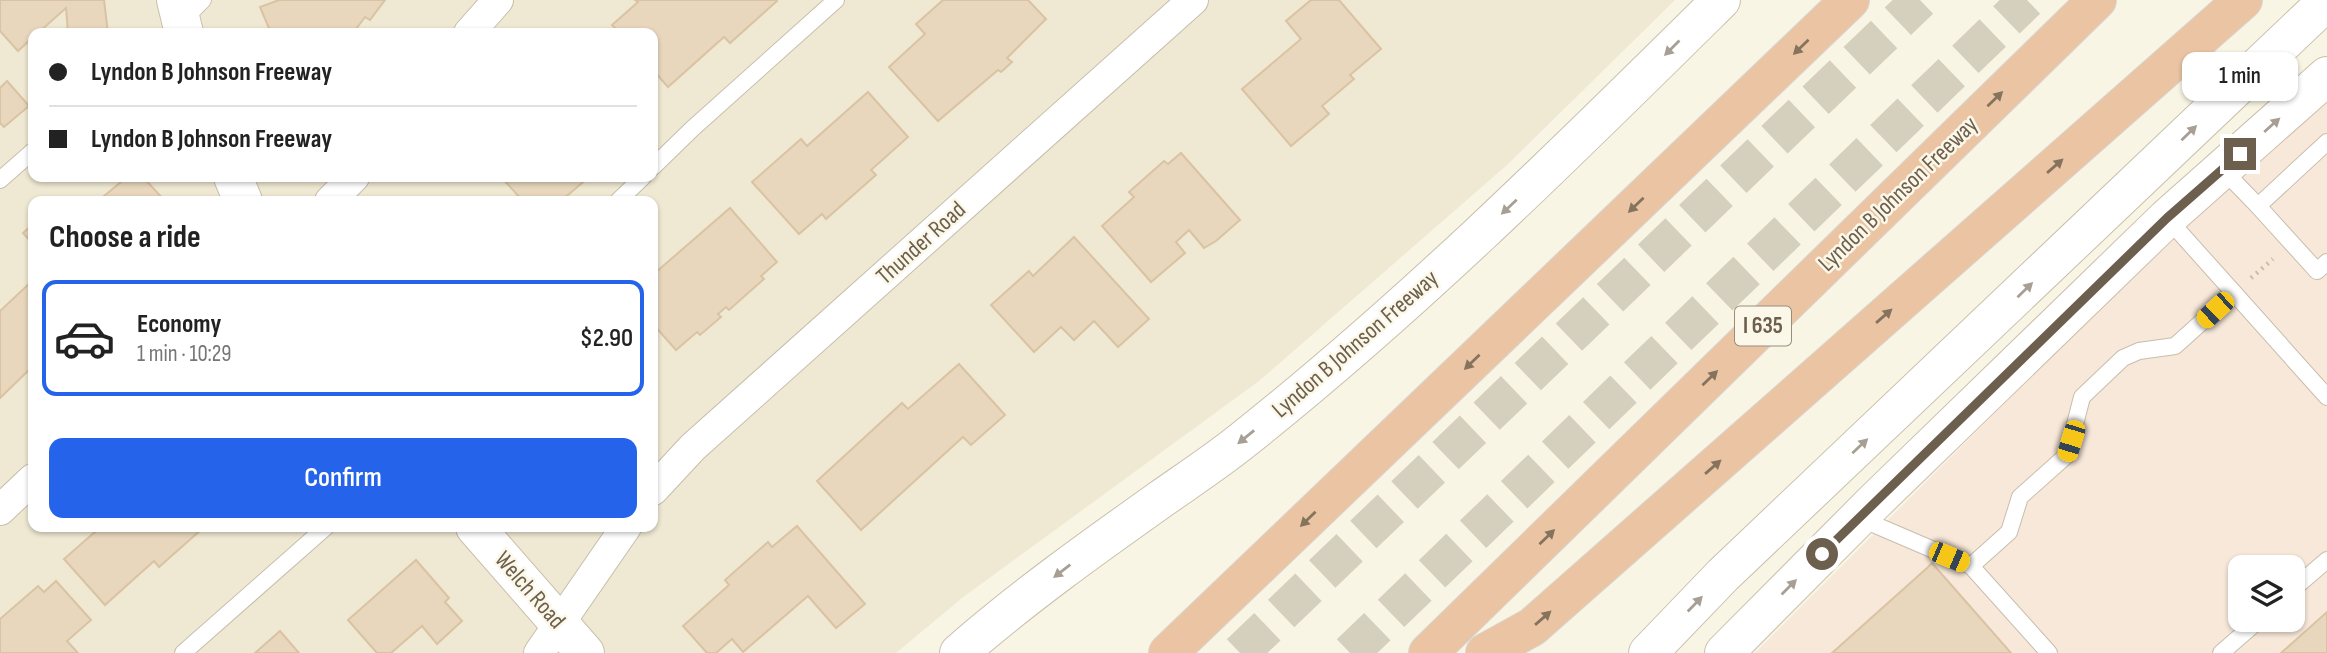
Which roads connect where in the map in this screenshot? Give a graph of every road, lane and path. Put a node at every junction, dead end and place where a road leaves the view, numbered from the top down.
1 (498, 0) edge
2 (836, 0) edge
3 (1193, 0) edge
4 (1721, 0) edge
5 (1850, 0) edge
6 (2097, 0) edge
7 (2243, 0) edge
8 (2327, 1) edge
9 (473, 28) edge
10 (2327, 76) edge
11 (2327, 142) edge
12 (28, 155) edge
13 (658, 162) edge
14 (2222, 169) junction
15 (0, 180) edge
16 (349, 182) edge
17 (638, 182) edge
18 (335, 196) edge
19 (623, 196) edge
20 (2258, 206) junction
21 (2167, 218) junction
22 (2291, 243) junction
23 (2327, 262) edge
24 (2234, 293) junction
25 (2327, 397) edge
26 (28, 484) edge
27 (658, 486) edge
28 (0, 510) edge
29 (1859, 518) junction
30 (320, 532) edge
31 (478, 532) edge
32 (623, 532) edge
33 (2327, 560) edge
34 (1971, 566) junction
35 (2305, 579) edge
36 (2245, 632) edge
37 (549, 638) edge
38 (1170, 649) edge
39 (1731, 650) edge
40 (183, 653) edge
41 (585, 653) edge
42 (959, 653) edge
43 (1428, 653) edge
44 (1485, 653) edge
45 (1648, 653) edge
46 (2049, 653) edge
47 (2221, 653) edge

1 - 9 street
2 - 13 lane
3 - 27 street, Thunder Road
4 -> 42 main road, Lyndon B Johnson Freeway
5 -> 38 highway
43 -> 6 highway, Lyndon B Johnson Freeway / I 635
44 -> 7 highway
45 -> 8 main road
14 -> 10 main road
11 - 20 lane
12 - 15 lane
14 - 20 lane
14 - 21 main road
16 - 18 street
17 - 19 lane
20 - 22 lane
21 - 24 lane
21 - 29 main road
22 - 23 lane
22 - 24 path
24 - 25 lane
24 - 34 lane
26 - 28 street
29 - 34 lane
39 -> 29 main road
30 - 40 lane
31 - 37 main road, Welch Road
32 - 37 street
33 - 35 lane
34 - 46 lane
36 - 47 lane
37 - 41 main road, Welch Road

